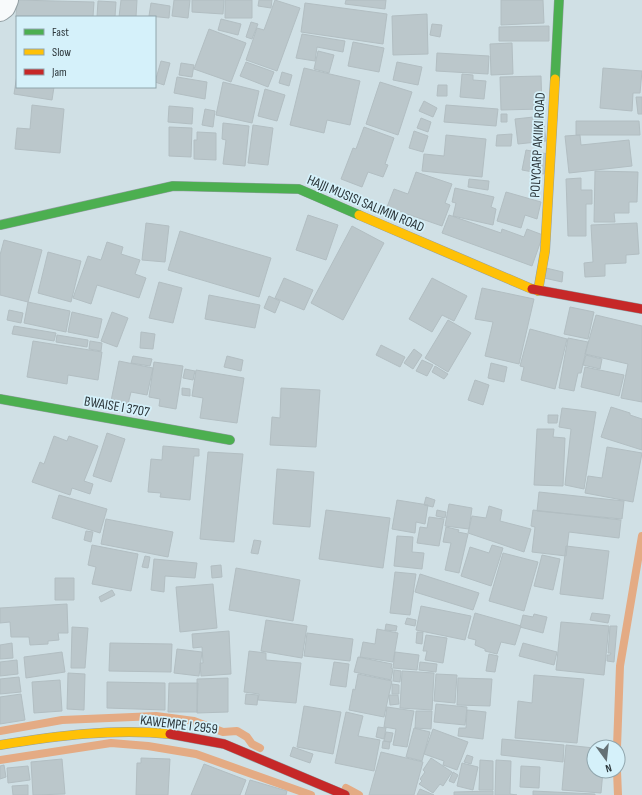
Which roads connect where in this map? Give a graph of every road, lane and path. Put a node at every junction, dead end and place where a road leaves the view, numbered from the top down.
1 (7, 0) edge
2 (559, 0) edge
3 (0, 10) edge
4 (0, 225) edge
5 (538, 291) junction
6 (642, 309) edge
7 (0, 399) edge
8 (230, 440) dead end
9 (0, 745) edge
10 (345, 795) edge

1 - 3 street
2 - 5 street, POLYCARP AKIIKI ROAD
4 - 5 street, HAJJI MUSISI SALIMIN ROAD
5 - 6 street, HAJJI MUSISI SALIMIN ROAD
7 - 8 street, BWAISE I 3707
9 - 10 street, KAWEMPE I 2959

